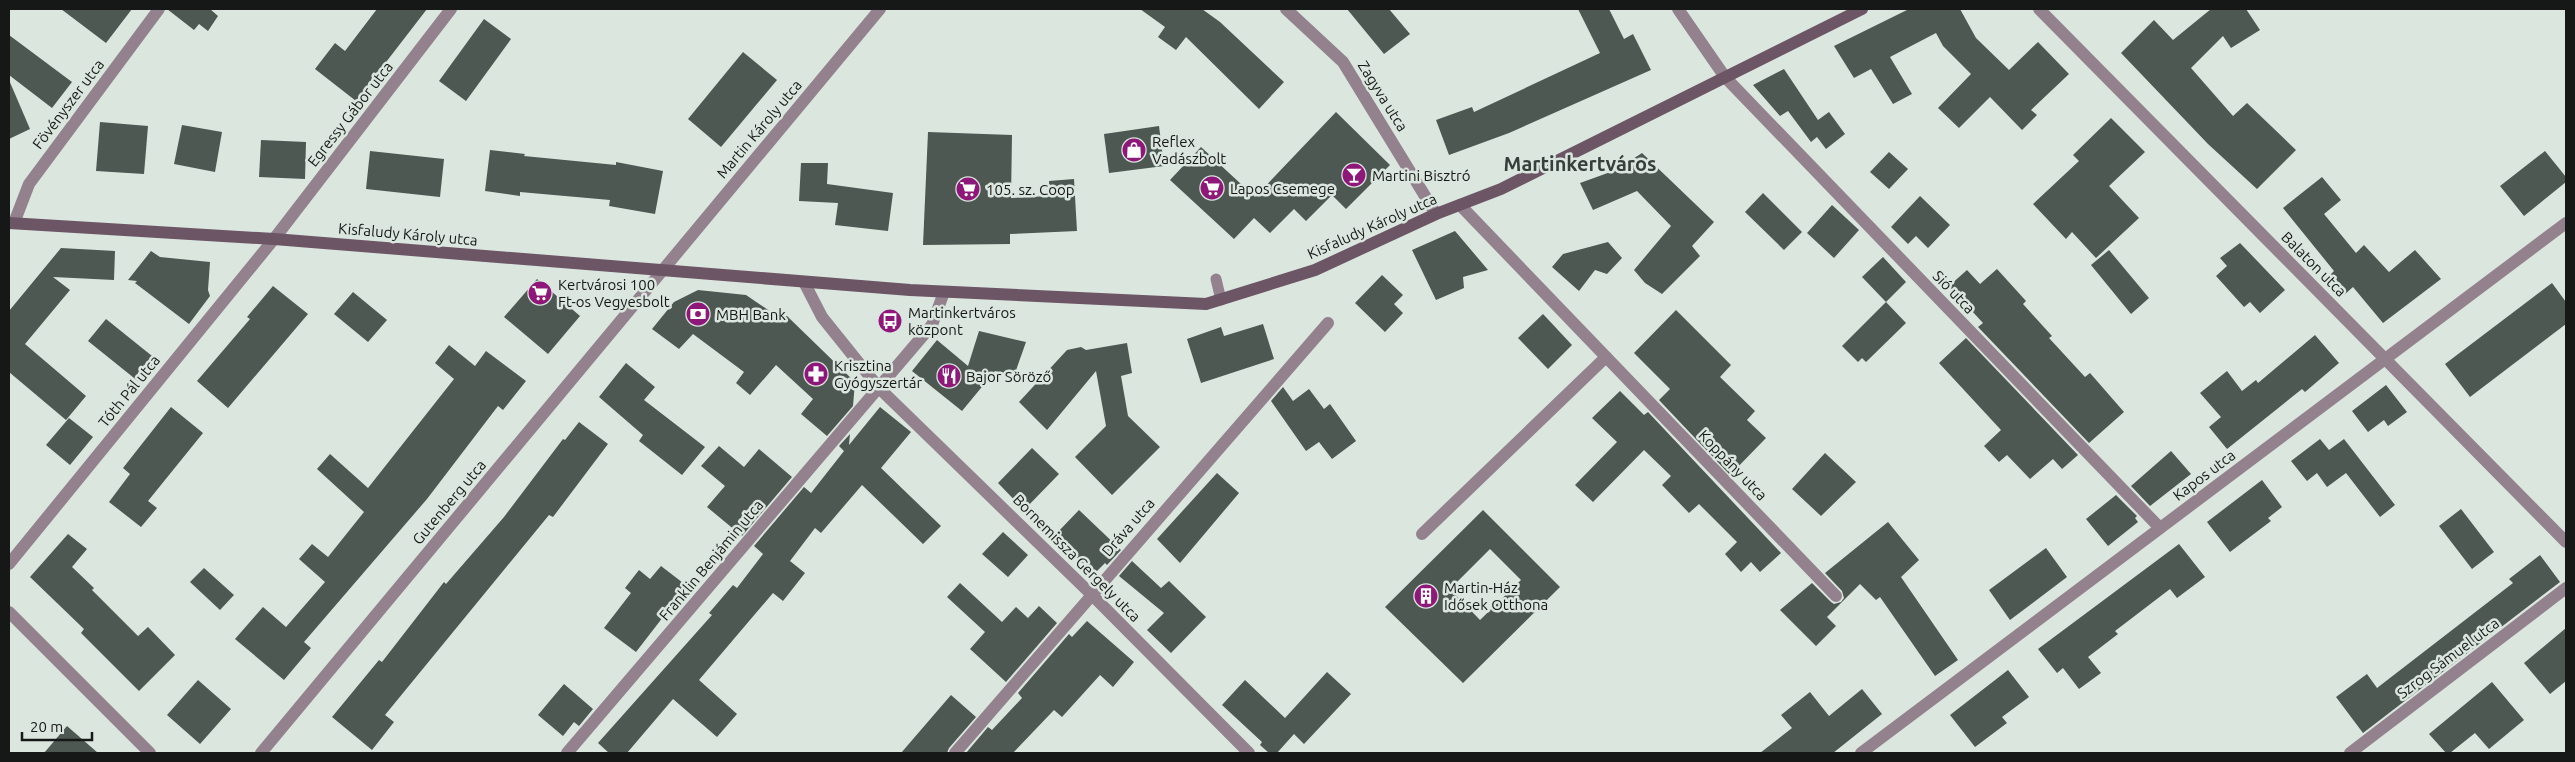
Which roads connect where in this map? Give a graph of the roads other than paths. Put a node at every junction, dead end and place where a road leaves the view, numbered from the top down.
1 (159, 9) edge
2 (451, 9) edge
3 (880, 9) edge
4 (1286, 9) edge
5 (1678, 9) edge
6 (1862, 9) edge
7 (2039, 9) edge
8 (1725, 77) junction
9 (1460, 205) junction
10 (1436, 214) junction
11 (11, 223) edge
12 (2566, 223) edge
13 (274, 239) junction
14 (663, 271) junction
15 (1216, 279) dead end
16 (804, 282) junction
17 (944, 292) junction
18 (1220, 300) junction
19 (1328, 323) dead end
20 (1606, 357) junction
21 (2385, 359) junction
22 (879, 388) junction
23 (2160, 528) junction
24 (1422, 534) dead end
25 (2566, 542) edge
26 (9, 564) edge
27 (2566, 588) edge
28 (1091, 594) junction
29 (1836, 596) dead end
30 (9, 612) edge
31 (150, 753) edge
32 (261, 753) edge
33 (567, 753) edge
34 (955, 753) edge
35 (1249, 753) edge
36 (1861, 753) edge
37 (2350, 753) edge

1 - 11 street, Fövényszer utca
2 - 13 street, Egressy Gábor utca
3 - 14 street, Martin Károly utca
4 - 10 street, Zagyva utca
5 - 8 street, Sió utca
6 - 8 main road, Kisfaludy Károly utca
7 - 21 street, Balaton utca
8 - 9 main road, Kisfaludy Károly utca
8 - 23 street, Sió utca
9 - 10 main road, Kisfaludy Károly utca
9 - 20 street, Koppány utca
10 - 18 main road, Kisfaludy Károly utca
11 - 13 main road, Kisfaludy Károly utca
12 - 21 street, Kapos utca
13 - 14 main road, Kisfaludy Károly utca
13 - 26 street, Tóth Pál utca
14 - 16 main road, Kisfaludy Károly utca
14 - 32 street, Gutenberg utca
15 - 18 lane
16 - 17 main road, Kisfaludy Károly utca
16 - 22 street
17 - 18 main road, Kisfaludy Károly utca
17 - 22 street
19 - 28 street, Dráva utca
20 - 24 street
20 - 29 street, Koppány utca
21 - 23 street, Kapos utca
21 - 25 street, Balaton utca
22 - 28 street, Bornemissza Gergely utca
22 - 33 street, Franklin Benjámin utca
23 - 36 street, Kapos utca
27 - 37 street, Szrog Sámuel utca
28 - 34 street, Dráva utca
28 - 35 street, Bornemissza Gergely utca
30 - 31 street

